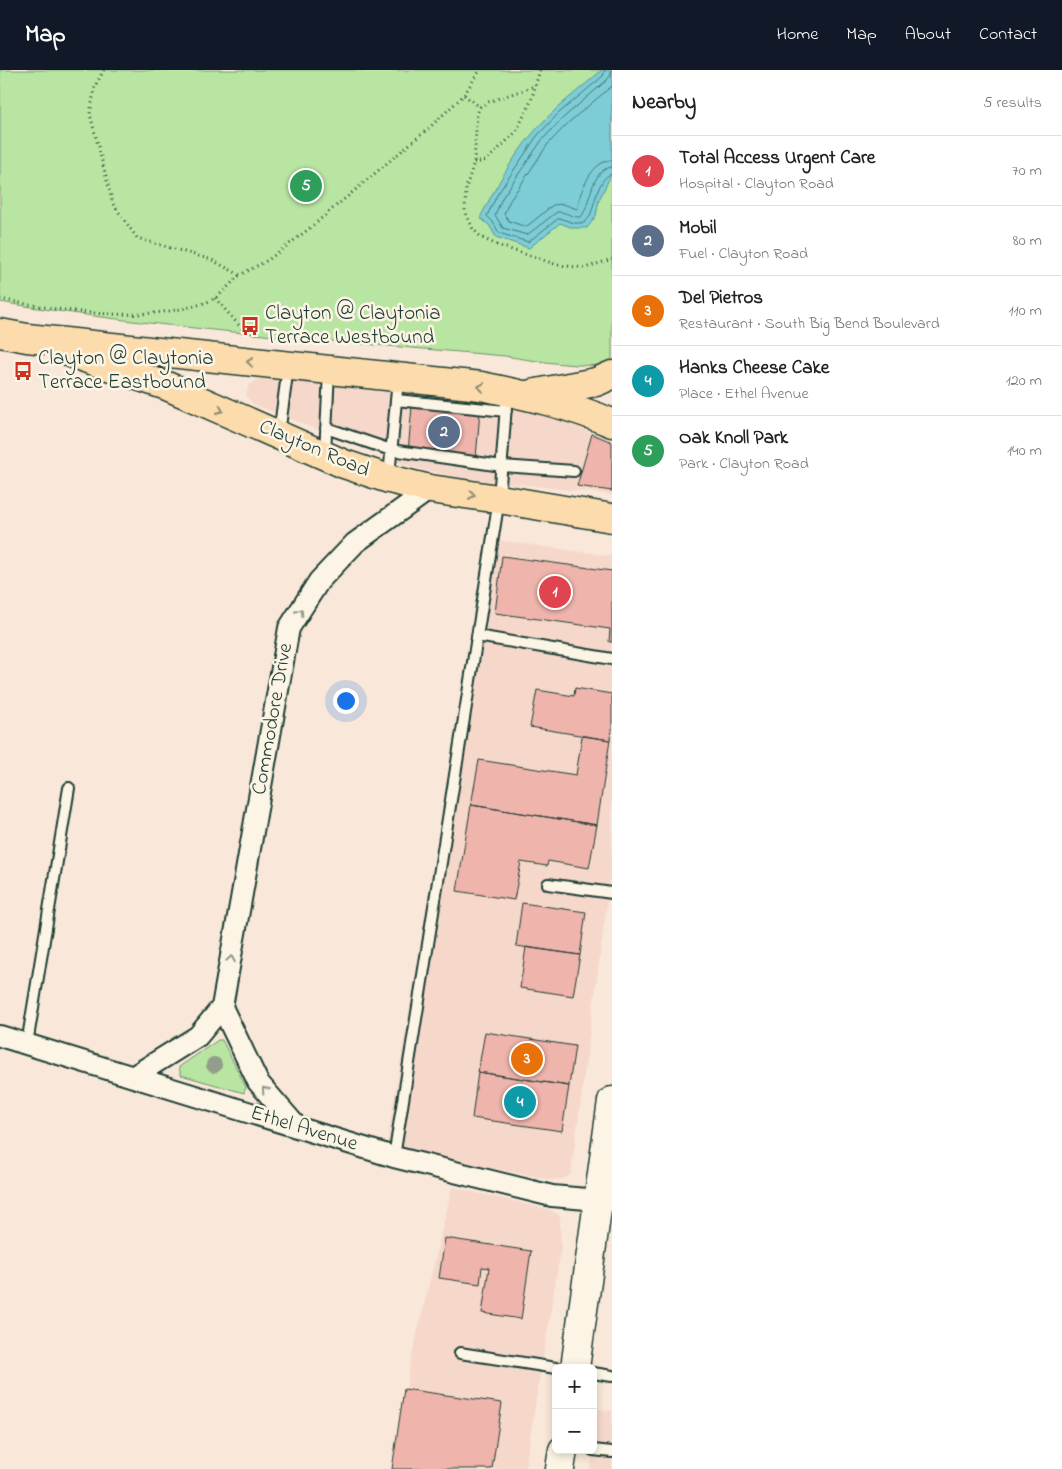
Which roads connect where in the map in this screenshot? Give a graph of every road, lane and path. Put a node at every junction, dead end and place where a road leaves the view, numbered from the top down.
1 (104, 70) edge
2 (480, 70) edge
3 (540, 70) edge
4 (535, 86) junction
5 (464, 95) junction
6 (480, 107) junction
7 (474, 162) junction
8 (612, 259) edge
9 (240, 275) junction
10 (214, 298) junction
11 (0, 299) edge
12 (243, 330) dead end
13 (0, 333) edge
14 (27, 338) junction
15 (288, 366) junction
16 (329, 370) junction
17 (612, 375) edge
18 (397, 389) junction
19 (513, 399) junction
20 (612, 423) edge
21 (326, 428) junction
22 (278, 435) junction
23 (391, 450) junction
24 (325, 456) junction
25 (502, 466) junction
26 (574, 472) dead end
27 (388, 480) junction
28 (430, 489) junction
29 (499, 499) junction
30 (612, 518) edge
31 (477, 636) junction
32 (612, 659) edge
33 (69, 788) dead end
34 (548, 884) dead end
35 (612, 893) edge
36 (222, 1006) junction
37 (0, 1036) edge
38 (27, 1044) junction
39 (134, 1076) junction
40 (612, 1101) edge
41 (297, 1127) junction
42 (394, 1157) junction
43 (605, 1200) edge
44 (460, 1353) dead end
45 (576, 1364) edge
46 (552, 1367) edge
47 (597, 1374) edge
48 (612, 1376) edge
49 (597, 1450) edge
50 (612, 1452) edge
51 (562, 1454) edge
52 (560, 1469) edge

1 - 9 path
2 - 5 path
3 - 4 path
4 - 6 path
4 - 7 path
5 - 6 path
5 - 9 path
6 - 7 path
7 - 8 path
9 - 10 path
10 - 11 path
10 - 12 path
13 - 14 main road, Clayton Road
15 -> 14 main road, Clayton Road
14 -> 22 main road, Clayton Road
15 - 16 main road, Clayton Road
15 - 22 lane
16 - 18 main road, Clayton Road
16 - 21 lane
17 - 19 main road
18 - 19 main road, Clayton Road
18 - 23 lane
19 - 20 main road, Clayton Road
19 - 25 lane
21 - 23 lane
21 - 24 lane
22 - 24 main road, Clayton Road
23 - 25 lane
23 - 27 lane
24 - 27 main road, Clayton Road
25 - 26 lane
25 - 29 lane
27 - 28 main road, Clayton Road
28 -> 29 main road, Clayton Road
36 -> 28 street, Commodore Drive
29 - 30 main road, Clayton Road
29 - 31 lane
31 - 32 lane
31 - 42 lane
33 - 38 lane
34 - 35 lane
36 - 39 street, Commodore Drive
41 -> 36 street
37 - 38 street, Ethel Avenue
38 - 39 street, Ethel Avenue
39 - 41 street, Ethel Avenue
40 - 43 main road
41 - 42 street, Ethel Avenue
42 - 43 street, Ethel Avenue
43 - 45 main road
44 - 46 lane
47 - 48 lane
49 - 50 lane
51 - 52 main road

